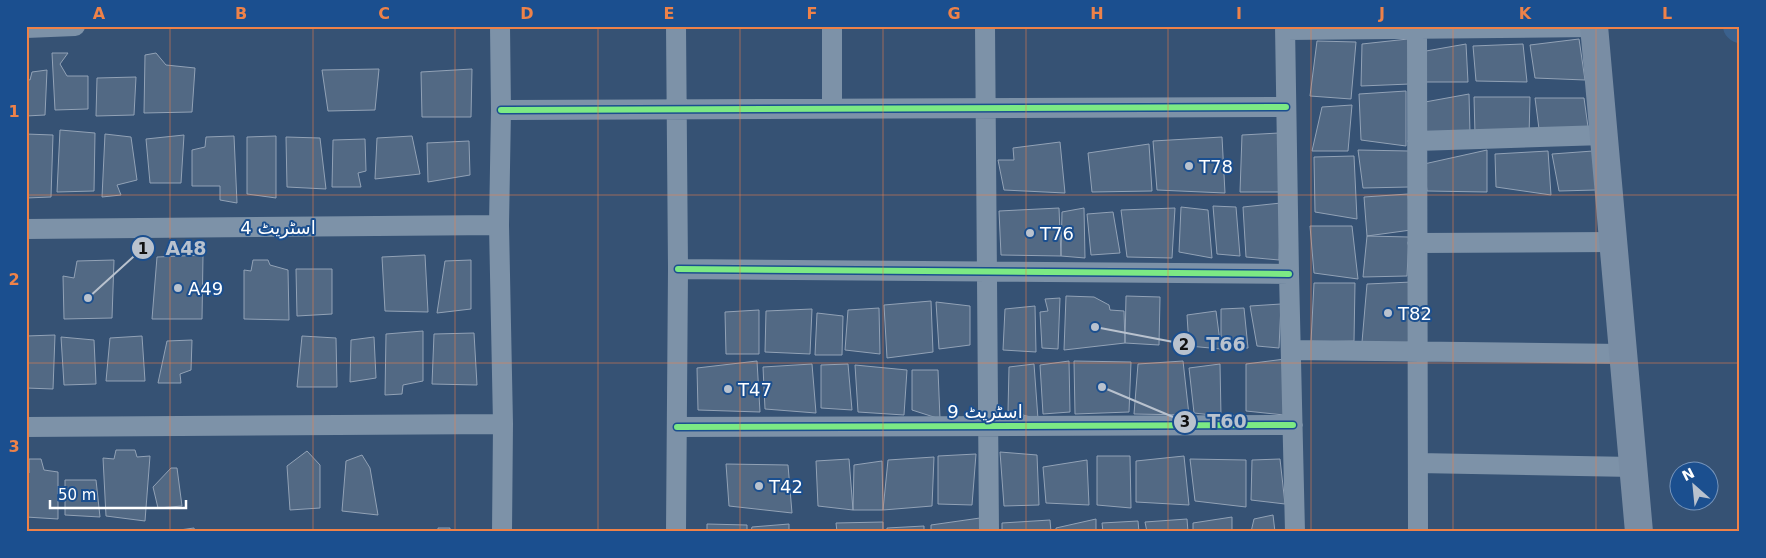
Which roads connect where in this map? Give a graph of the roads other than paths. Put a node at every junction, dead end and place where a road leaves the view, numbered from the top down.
1 (75, 26) edge
2 (500, 26) edge
3 (676, 26) edge
4 (832, 26) edge
5 (985, 26) edge
6 (1417, 27) edge
7 (1594, 27) edge
8 (26, 28) edge
9 (1285, 28) edge
10 (986, 107) junction
11 (1286, 107) junction
12 (832, 108) junction
13 (676, 109) junction
14 (501, 110) junction
15 (1604, 135) junction
16 (1417, 141) junction
17 (499, 225) junction
18 (26, 229) edge
19 (1613, 242) junction
20 (1417, 244) junction
21 (678, 270) junction
22 (987, 272) junction
23 (1289, 274) junction
24 (1292, 350) junction
25 (1417, 351) junction
26 (1623, 354) junction
27 (503, 424) junction
28 (1293, 425) junction
29 (989, 426) junction
30 (26, 427) edge
31 (677, 427) junction
32 (1418, 463) junction
33 (1633, 467) junction
34 (502, 532) edge
35 (676, 532) edge
36 (989, 532) edge
37 (1295, 532) edge
38 (1418, 532) edge
39 (1639, 532) edge

1 - 8 street
2 - 14 street
3 - 13 street
4 - 12 street
5 - 10 street
6 - 7 street
6 - 9 street
6 - 16 street
7 - 15 street
9 - 11 street
10 - 11 street
10 - 12 street
10 - 22 street
11 - 23 street
12 - 13 street
13 - 14 street
13 - 21 street
14 - 17 street
15 - 16 street
15 - 19 street
16 - 20 street
17 - 18 street, اسٹریٹ 4
17 - 27 street
19 - 20 street
19 - 26 street
20 - 25 street
21 - 22 street
21 - 31 street
22 - 23 street
22 - 29 street
23 - 24 street
24 - 25 street
24 - 28 street
25 - 26 street
25 - 32 street
26 - 33 street
27 - 30 street
27 - 34 street
28 - 29 street, اسٹریٹ 9
28 - 37 street
29 - 31 street, اسٹریٹ 9
29 - 36 street
31 - 35 street
32 - 33 street
32 - 38 street
33 - 39 street

